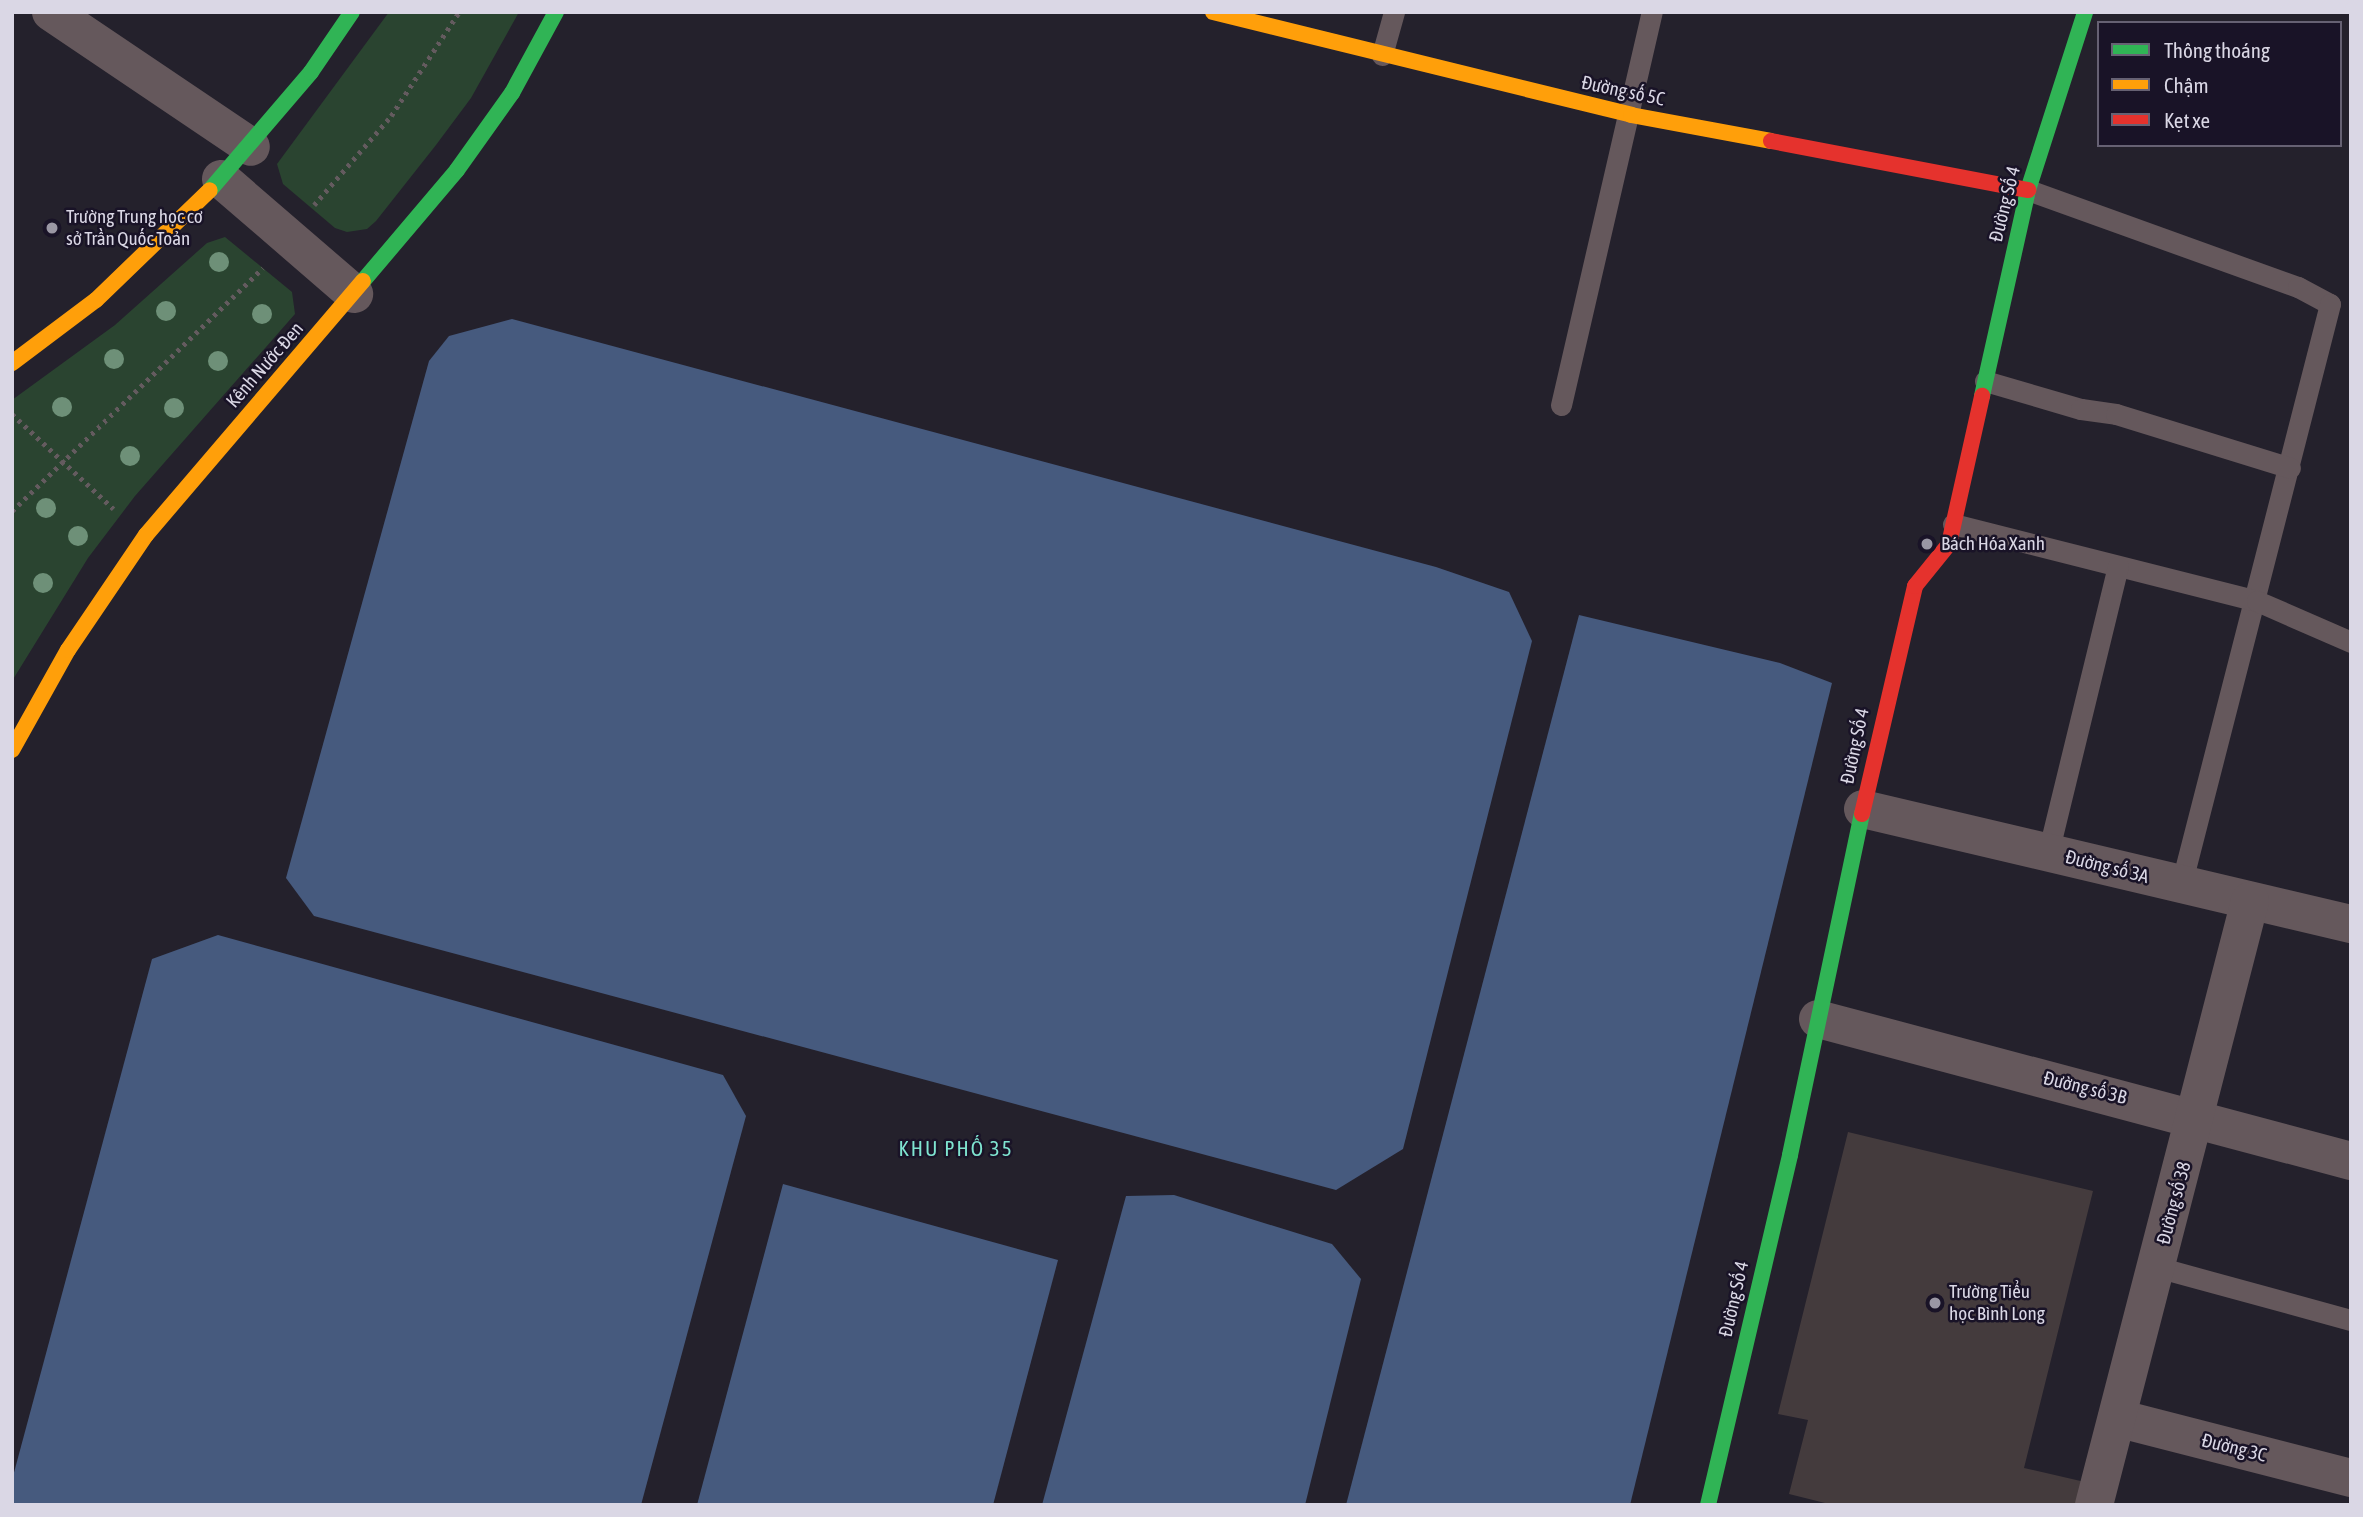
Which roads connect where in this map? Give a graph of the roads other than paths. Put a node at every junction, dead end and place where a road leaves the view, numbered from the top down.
1 (51, 12) edge
2 (352, 12) edge
3 (556, 12) edge
4 (1213, 12) edge
5 (1394, 12) edge
6 (1652, 12) edge
7 (2085, 12) edge
8 (1382, 55) junction
9 (1631, 115) junction
10 (251, 146) junction
11 (221, 179) junction
12 (2028, 190) junction
13 (354, 294) junction
14 (12, 363) edge
15 (1985, 381) junction
16 (1561, 405) dead end
17 (2290, 468) junction
18 (1953, 524) junction
19 (2118, 566) junction
20 (2257, 601) junction
21 (2351, 642) edge
22 (12, 750) edge
23 (1863, 809) junction
24 (2048, 853) junction
25 (2181, 885) junction
26 (2250, 901) junction
27 (2351, 924) edge
28 (1818, 1020) junction
29 (2196, 1117) junction
30 (2351, 1161) edge
31 (2157, 1267) junction
32 (2351, 1320) edge
33 (2117, 1418) junction
34 (2351, 1478) edge
35 (1714, 1503) edge
36 (2094, 1505) edge

1 - 10 street
2 - 10 street
3 - 13 street, Kênh Nước Đen
4 - 8 street, Đường số 5C
5 - 8 lane
6 - 9 lane
7 - 12 street, Đường Số 4
8 - 9 street, Đường số 5C
9 - 12 street, Đường số 5C
9 - 16 lane
10 - 11 street
11 - 13 street
11 - 14 street
12 - 15 street, Đường Số 4
12 - 17 lane
13 - 22 street, Kênh Nước Đen
15 - 17 lane
15 - 18 street, Đường Số 4
17 - 20 lane
18 - 19 lane
18 - 23 street, Đường Số 4
19 - 20 lane
19 - 24 lane
20 - 21 lane
20 - 25 lane
23 - 24 street, Đường số 3A
23 - 28 street, Đường Số 4
24 - 25 street, Đường số 3A
25 - 26 street, Đường số 3A
26 - 27 street, Đường số 3A
26 - 29 street, Đường số 38
28 - 29 street, Đường số 3B
28 - 35 street, Đường Số 4
29 - 30 street, Đường số 3B
29 - 31 street, Đường số 38
31 - 32 lane
31 - 33 street, Đường số 38
33 - 34 street, Đường 3C
33 - 36 street, Đường số 38

